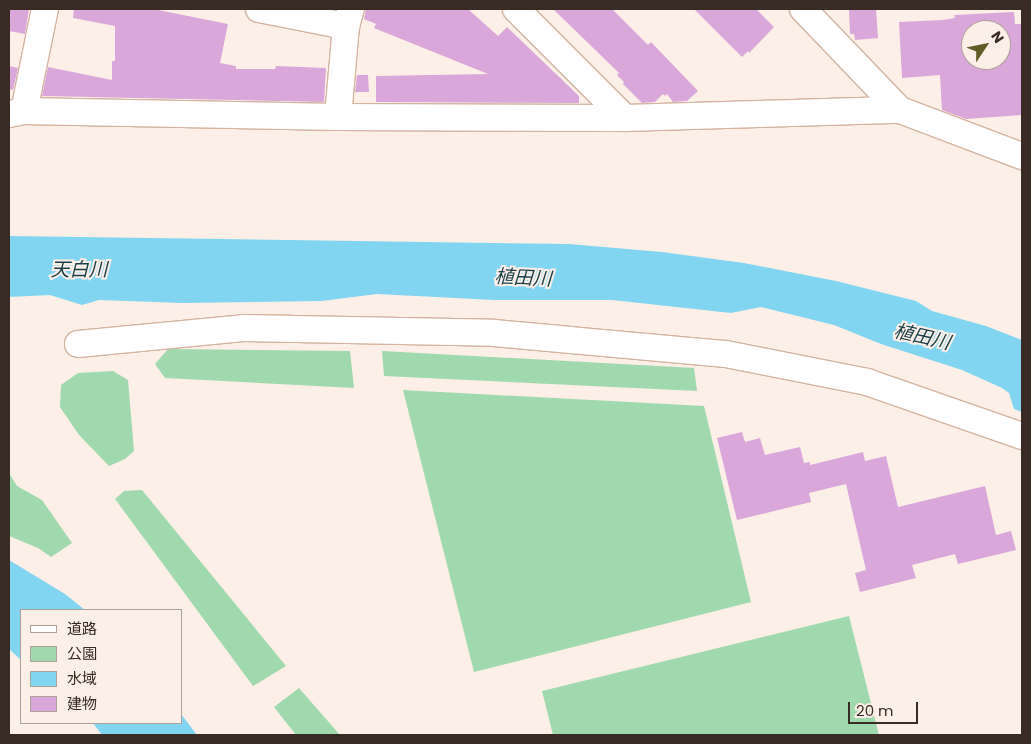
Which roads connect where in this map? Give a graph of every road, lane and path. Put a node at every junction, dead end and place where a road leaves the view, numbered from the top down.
1 (44, 9) edge
2 (259, 9) edge
3 (516, 9) edge
4 (803, 9) edge
5 (348, 17) edge
6 (900, 110) junction
7 (16, 112) edge
8 (338, 118) junction
9 (626, 118) junction
10 (1022, 156) edge
11 (78, 344) dead end
12 (1022, 436) edge

1 - 7 street
2 - 5 street
3 - 9 street
4 - 6 street
5 - 8 street
6 - 9 street
6 - 10 street
7 - 8 street
8 - 9 street
11 - 12 street

